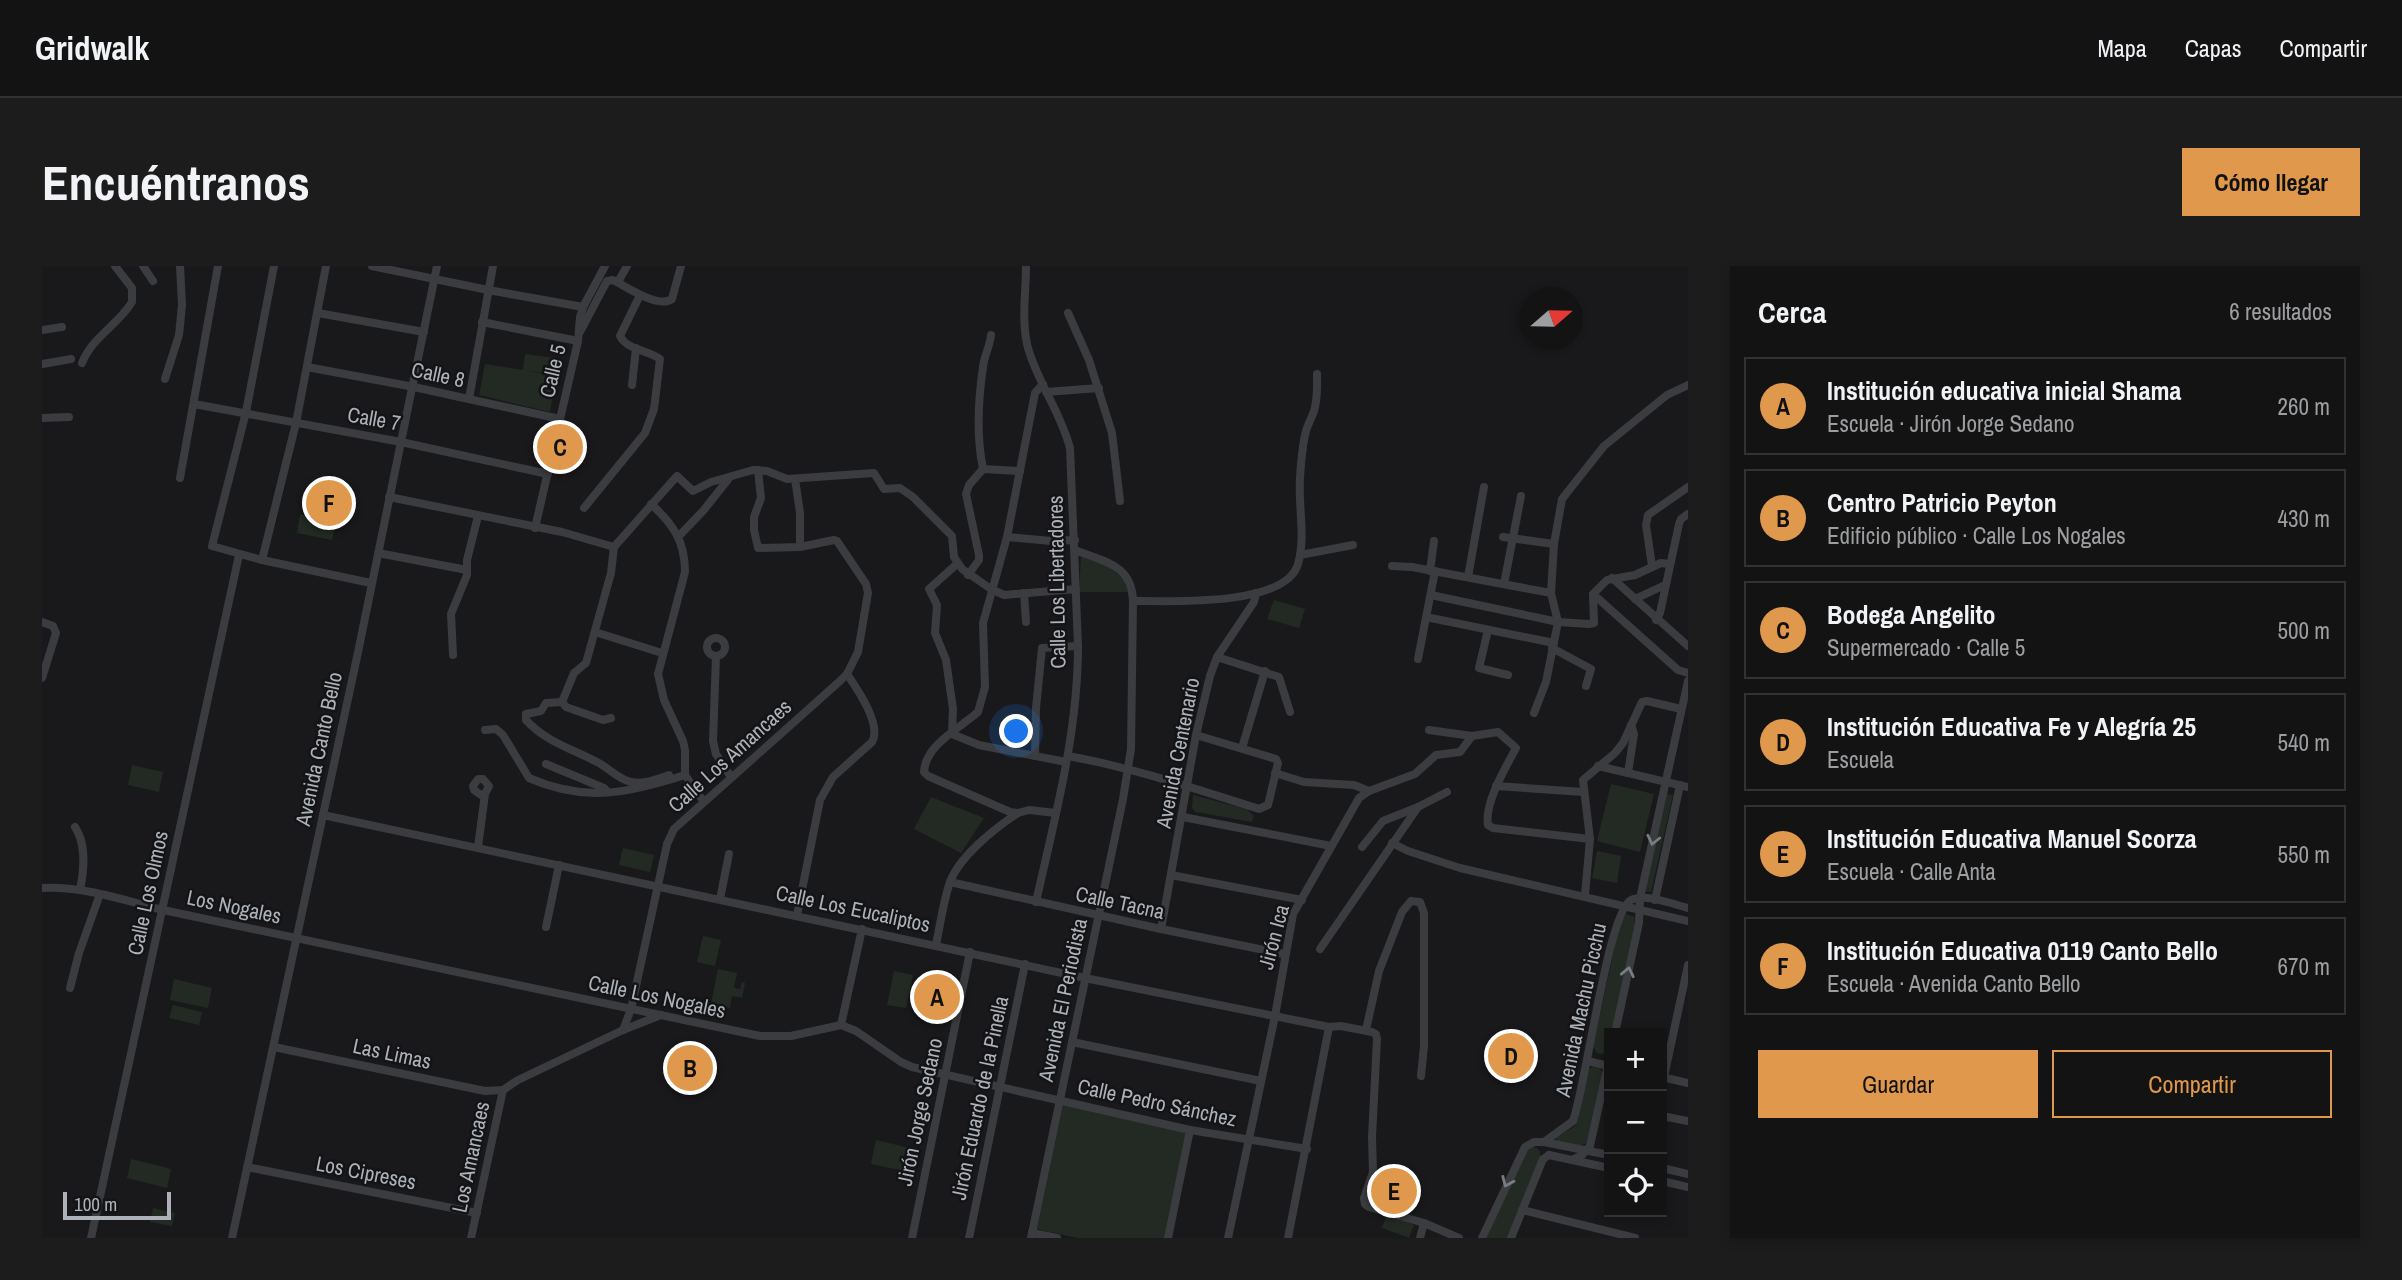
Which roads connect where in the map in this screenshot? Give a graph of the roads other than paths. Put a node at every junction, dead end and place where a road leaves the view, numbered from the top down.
1 (115, 266) edge
2 (143, 266) edge
3 (180, 266) edge
4 (218, 266) edge
5 (274, 266) edge
6 (326, 266) edge
7 (372, 266) edge
8 (437, 266) edge
9 (493, 266) edge
10 (605, 266) edge
11 (628, 266) edge
12 (681, 266) edge
13 (1026, 266) edge
14 (384, 267) edge
15 (434, 279) junction
16 (153, 281) dead end
17 (618, 282) junction
18 (488, 290) junction
19 (640, 295) junction
20 (583, 307) junction
21 (318, 313) junction
22 (1068, 313) dead end
23 (482, 322) junction
24 (62, 327) dead end
25 (42, 330) edge
26 (424, 332) junction
27 (992, 335) dead end
28 (579, 336) junction
29 (636, 348) junction
30 (71, 359) dead end
31 (82, 363) dead end
32 (42, 364) edge
33 (307, 367) junction
34 (1317, 373) dead end
35 (165, 379) dead end
36 (1688, 385) edge
37 (632, 386) dead end
38 (414, 387) junction
39 (1044, 388) junction
40 (1099, 388) junction
41 (469, 399) junction
42 (194, 404) junction
43 (246, 412) junction
44 (69, 416) dead end
45 (42, 418) edge
46 (560, 419) junction
47 (296, 423) junction
48 (401, 442) junction
49 (983, 469) junction
50 (758, 470) junction
51 (1020, 471) junction
52 (548, 474) junction
53 (731, 476) junction
54 (180, 478) dead end
55 (795, 479) junction
56 (1484, 487) dead end
57 (1688, 487) edge
58 (389, 496) junction
59 (1521, 496) dead end
60 (1120, 501) dead end
61 (651, 504) junction
62 (584, 509) dead end
63 (1688, 514) edge
64 (478, 516) junction
65 (536, 528) junction
66 (679, 536) junction
67 (1007, 537) junction
68 (1503, 537) dead end
69 (1513, 538) junction
70 (1075, 540) junction
71 (1434, 541) dead end
72 (1554, 544) junction
73 (1353, 545) dead end
74 (614, 547) junction
75 (800, 547) junction
76 (1075, 550) junction
77 (378, 553) junction
78 (239, 555) junction
79 (1300, 555) junction
80 (262, 560) junction
81 (958, 563) junction
82 (1669, 564) junction
83 (1392, 566) dead end
84 (1652, 566) junction
85 (467, 570) junction
86 (1433, 571) junction
87 (968, 575) junction
88 (1468, 577) junction
89 (1612, 578) junction
90 (371, 583) junction
91 (1504, 584) junction
92 (1665, 585) junction
93 (991, 589) junction
94 (1076, 589) junction
95 (1024, 593) junction
96 (1256, 593) junction
97 (1551, 593) junction
98 (1593, 594) junction
99 (1431, 595) junction
100 (1635, 599) junction
101 (1133, 601) junction
102 (1426, 617) junction
103 (1656, 620) junction
104 (42, 622) edge
105 (1026, 622) dead end
106 (1558, 622) junction
107 (1488, 630) junction
108 (595, 632) junction
109 (1553, 645) junction
110 (1077, 646) junction
111 (1688, 646) edge
112 (662, 653) junction
113 (453, 655) dead end
114 (716, 656) dead end
115 (1217, 657) junction
116 (1418, 659) dead end
117 (1265, 671) junction
118 (1688, 673) edge
119 (847, 674) junction
120 (1508, 676) dead end
121 (42, 678) edge
122 (1688, 681) edge
123 (1586, 686) dead end
124 (562, 702) junction
125 (1681, 709) junction
126 (1290, 712) dead end
127 (1534, 713) dead end
128 (611, 718) dead end
129 (1631, 725) junction
130 (485, 730) dead end
131 (1429, 730) dead end
132 (952, 734) junction
133 (1196, 735) junction
134 (1472, 736) junction
135 (1242, 748) junction
136 (1035, 756) junction
137 (1067, 759) junction
138 (546, 764) dead end
139 (1598, 766) junction
140 (1129, 770) junction
141 (685, 772) junction
142 (1275, 773) junction
143 (1628, 773) junction
144 (731, 777) junction
145 (1666, 782) junction
146 (1188, 786) junction
147 (1496, 786) junction
148 (1684, 786) edge
149 (1369, 791) junction
150 (608, 792) junction
151 (1447, 792) dead end
152 (1583, 792) junction
153 (485, 794) dead end
154 (704, 802) junction
155 (1419, 807) junction
156 (1018, 813) junction
157 (1056, 813) junction
158 (323, 815) junction
159 (1182, 817) junction
160 (75, 827) dead end
161 (1590, 839) junction
162 (1392, 843) junction
163 (1331, 846) junction
164 (478, 847) junction
165 (1362, 847) dead end
166 (729, 855) dead end
167 (559, 864) junction
168 (1171, 875) junction
169 (950, 882) junction
170 (658, 885) junction
171 (42, 888) edge
172 (80, 890) junction
173 (100, 894) junction
174 (1585, 895) junction
175 (1640, 898) junction
176 (720, 899) junction
177 (1302, 900) junction
178 (1655, 900) junction
179 (1036, 902) junction
180 (1623, 907) junction
181 (1688, 908) edge
182 (163, 910) junction
183 (1641, 911) junction
184 (797, 915) junction
185 (1098, 916) junction
186 (1688, 921) edge
187 (547, 928) dead end
188 (862, 929) junction
189 (1161, 929) junction
190 (296, 937) junction
191 (936, 944) junction
192 (1320, 949) dead end
193 (970, 952) junction
194 (1284, 954) junction
195 (1025, 964) junction
196 (1688, 965) edge
197 (1687, 977) edge
198 (1086, 978) junction
199 (71, 988) dead end
200 (631, 1009) junction
201 (661, 1015) junction
202 (1275, 1016) junction
203 (841, 1025) junction
204 (1329, 1027) junction
205 (1616, 1028) edge
206 (623, 1030) junction
207 (1366, 1030) junction
208 (1072, 1042) junction
209 (274, 1047) junction
210 (1667, 1060) edge
211 (1587, 1061) junction
212 (1604, 1063) edge
213 (946, 1075) junction
214 (1421, 1076) dead end
215 (1667, 1078) edge
216 (1261, 1081) junction
217 (1688, 1083) edge
218 (1001, 1087) junction
219 (503, 1090) junction
220 (1060, 1101) junction
221 (1604, 1109) edge
222 (1667, 1117) edge
223 (1688, 1121) edge
224 (1190, 1130) junction
225 (1249, 1138) junction
226 (1544, 1142) junction
227 (1307, 1149) junction
228 (1588, 1151) junction
229 (1549, 1155) junction
230 (1604, 1155) edge
231 (1572, 1160) junction
232 (247, 1167) junction
233 (1604, 1167) edge
234 (1667, 1168) edge
235 (1688, 1174) edge
236 (1667, 1182) edge
237 (1688, 1187) edge
238 (1522, 1210) junction
239 (477, 1213) junction
240 (1424, 1223) junction
241 (1032, 1235) edge
242 (91, 1238) edge
243 (232, 1238) edge
244 (471, 1238) edge
245 (912, 1238) edge
246 (969, 1238) edge
247 (1057, 1238) edge
248 (1168, 1238) edge
249 (1227, 1238) edge
250 (1289, 1238) edge
251 (1420, 1238) edge
252 (1459, 1238) edge
253 (1482, 1238) edge
254 (1511, 1238) edge
255 (1635, 1238) edge

1 - 31 street
2 - 16 street
3 - 35 street
4 - 42 street
5 - 43 street
6 - 21 street
7 - 14 street
8 - 15 street, Avenida Canto Bello
9 - 18 street
10 - 20 street, Calle 5
11 - 17 street
12 - 19 street
13 - 39 street, Calle Los Libertadores
14 - 15 street
15 - 18 street
15 - 26 street, Avenida Canto Bello
17 - 19 street
17 - 28 street
18 - 20 street
18 - 23 street
19 - 29 street
20 - 28 street, Calle 5
21 - 26 street
21 - 33 street
22 - 40 street
23 - 28 street
23 - 41 street
24 - 25 street
26 - 38 street, Avenida Canto Bello
27 - 49 street
28 - 46 street, Calle 5
29 - 37 street
29 - 62 street
30 - 32 street
33 - 38 street, Calle 8
33 - 47 street
34 - 79 street
36 - 72 street
38 - 41 street, Calle 8
38 - 48 street, Avenida Canto Bello
39 - 40 street
39 - 51 street
39 - 70 street, Calle Los Libertadores
40 - 60 street
41 - 46 street, Calle 8
42 - 43 street, Calle 7
42 - 54 street
43 - 47 street, Calle 7
43 - 78 street
44 - 45 street
46 - 52 street, Calle 5
47 - 48 street, Calle 7
47 - 80 street
48 - 52 street, Calle 7
48 - 58 street, Avenida Canto Bello
49 - 51 street
49 - 87 street
50 - 53 street
50 - 55 street
50 - 75 street
51 - 67 street
52 - 65 street, Calle 5
53 - 61 street
53 - 66 street
55 - 75 street
55 - 81 street
56 - 88 street
57 - 84 street
58 - 64 street
58 - 77 street, Avenida Canto Bello
59 - 69 street
61 - 66 street
61 - 74 street
63 - 82 street
64 - 65 street
64 - 85 street
65 - 74 street
66 - 112 street
67 - 70 street
67 - 93 street
68 - 69 street
69 - 72 street
69 - 91 street
70 - 76 street, Calle Los Libertadores
71 - 86 street
72 - 97 street
73 - 79 street
74 - 108 street
75 - 119 street, Calle Los Amancaes
76 - 94 street, Calle Los Libertadores
76 - 101 street
77 - 85 street
77 - 90 street, Avenida Canto Bello
78 - 80 street
78 - 182 street, Calle Los Olmos
79 - 96 street
80 - 90 street
81 - 87 street
81 - 132 street
82 - 84 street
82 - 92 street
83 - 86 street
84 - 89 street
85 - 113 street
86 - 88 street
86 - 99 street
87 - 93 street
88 - 91 street
89 - 98 street
89 - 100 street
90 - 158 street, Avenida Canto Bello
91 - 97 street
92 - 100 street
92 - 103 street
93 - 95 street
93 - 132 street
94 - 95 street
94 - 110 street, Calle Los Libertadores
95 - 105 street
96 - 101 street
96 - 115 street, Avenida Centenario
97 - 106 street
98 - 106 street
98 - 118 street
99 - 102 street
99 - 106 street
100 - 103 street
101 - 140 street, Avenida El Periodista
102 - 107 street
102 - 116 street
103 - 111 street
104 - 121 street
106 - 109 street
107 - 109 street
107 - 120 street
108 - 112 street
108 - 124 street
109 - 123 street
109 - 127 street
110 - 136 street
110 - 137 street, Calle Los Libertadores
112 - 141 street
114 - 144 street
115 - 117 street
115 - 133 street, Avenida Centenario
117 - 126 street
117 - 135 street
119 - 144 street, Calle Los Amancaes
119 - 184 street
122 - 125 street
124 - 128 street
124 - 141 street
125 - 129 street
125 - 145 street
129 - 139 street
129 - 143 street
130 - 150 street
131 - 134 street
132 - 136 street
132 - 156 street
133 - 135 street
133 - 146 street, Avenida Centenario
134 - 147 street
134 - 149 street
135 - 142 street
136 - 137 street
137 - 140 street
137 - 157 street, Calle Los Libertadores
138 - 150 street
139 - 143 street
139 - 152 street
140 - 146 street
140 - 185 street, Avenida El Periodista
141 - 150 street
141 - 154 street
142 - 146 street
142 - 149 street
143 - 145 street
144 - 154 street, Calle Los Amancaes
145 - 148 street
145 -> 175 street
146 - 159 street, Avenida Centenario
147 - 152 street
147 - 161 street
148 - 178 street
149 - 163 street, Jirón Ica
151 - 155 street
152 - 161 street
153 - 164 street
154 - 170 street, Calle Los Amancaes
155 - 162 street
155 - 165 street
156 - 157 street
156 - 169 street
157 - 179 street, Calle Los Libertadores
158 - 164 street, Calle Los Eucaliptos
158 - 190 street, Avenida Canto Bello
159 - 163 street
159 - 168 street, Avenida Centenario
160 - 172 street
161 - 174 street
162 - 174 street
162 - 192 street
163 - 177 street, Jirón Ica
164 - 167 street, Calle Los Eucaliptos
166 - 176 street
167 - 170 street, Calle Los Eucaliptos
167 - 187 street
168 - 177 street
168 - 189 street, Avenida Centenario
169 - 179 street, Calle Tacna
169 - 191 street
170 - 176 street, Calle Los Eucaliptos
170 - 200 street, Calle Los Amancaes
171 - 172 street, Los Nogales
172 - 173 street, Los Nogales
173 - 182 street, Los Nogales
173 - 199 street
174 - 180 street
175 - 178 street
175 - 180 street, Avenida Machu Picchu
175 - 183 street, Avenida Machu Picchu
176 - 184 street, Calle Los Eucaliptos
177 - 194 street, Jirón Ica
178 - 181 street
179 - 185 street, Calle Tacna
180 - 183 street
180 - 211 street, Avenida Machu Picchu
182 - 190 street, Los Nogales
182 - 242 street, Calle Los Olmos
183 - 186 street
205 -> 183 street, Avenida Machu Picchu
184 - 188 street, Calle Los Eucaliptos
185 - 189 street, Calle Tacna
185 - 198 street, Avenida El Periodista
188 - 191 street, Calle Los Eucaliptos
188 - 203 street
189 - 194 street, Calle Tacna
190 - 200 street, Calle Los Nogales
190 - 209 street, Avenida Canto Bello
191 - 193 street, Calle Los Eucaliptos
193 - 195 street, Calle Los Eucaliptos
193 - 213 street, Jirón Jorge Sedano
194 - 202 street, Jirón Ica
195 - 198 street, Calle Los Eucaliptos
195 - 218 street, Jirón Eduardo de la Pinella
196 - 197 street
197 - 210 street
198 - 202 street, Calle Los Eucaliptos
198 - 208 street, Avenida El Periodista
200 - 201 street, Calle Los Nogales
200 - 206 street, Calle Los Amancaes
201 - 203 street, Calle Los Nogales
201 - 206 street, Los Amancaes
202 - 204 street, Calle Los Eucaliptos
202 - 216 street, Jirón Ica
203 - 213 street
204 - 207 street, Calle Los Eucaliptos
204 - 227 street
206 - 219 street, Los Amancaes
207 - 214 street
207 - 240 street, Calle Los Eucaliptos
208 - 216 street
208 - 220 street, Avenida El Periodista
209 - 219 street, Las Limas
209 - 232 street, Avenida Canto Bello
211 - 212 street
211 - 226 street, Avenida Machu Picchu
213 - 218 street
213 - 245 street, Jirón Jorge Sedano
215 - 217 street
216 - 225 street, Jirón Ica
218 - 220 street, Calle Pedro Sánchez
218 - 246 street, Jirón Eduardo de la Pinella
219 - 239 street, Los Amancaes
220 - 224 street, Calle Pedro Sánchez
220 - 241 street, Avenida El Periodista
221 - 228 street, Avenida Machu Picchu
222 - 223 street
224 - 225 street, Calle Pedro Sánchez
224 - 248 street
225 - 227 street, Calle Pedro Sánchez
225 - 249 street, Jirón Ica
226 - 228 street
226 - 229 street
226 -> 253 street, Avenida Machu Picchu
227 - 250 street
228 - 230 street
228 - 231 street
229 - 231 street
229 - 238 street
231 - 233 street
232 - 239 street, Los Cipreses
232 - 243 street, Avenida Canto Bello
234 - 235 street
236 - 237 street
238 - 254 street
238 - 255 street
239 - 244 street, Los Amancaes
240 - 251 street
240 - 252 street
241 - 247 street

